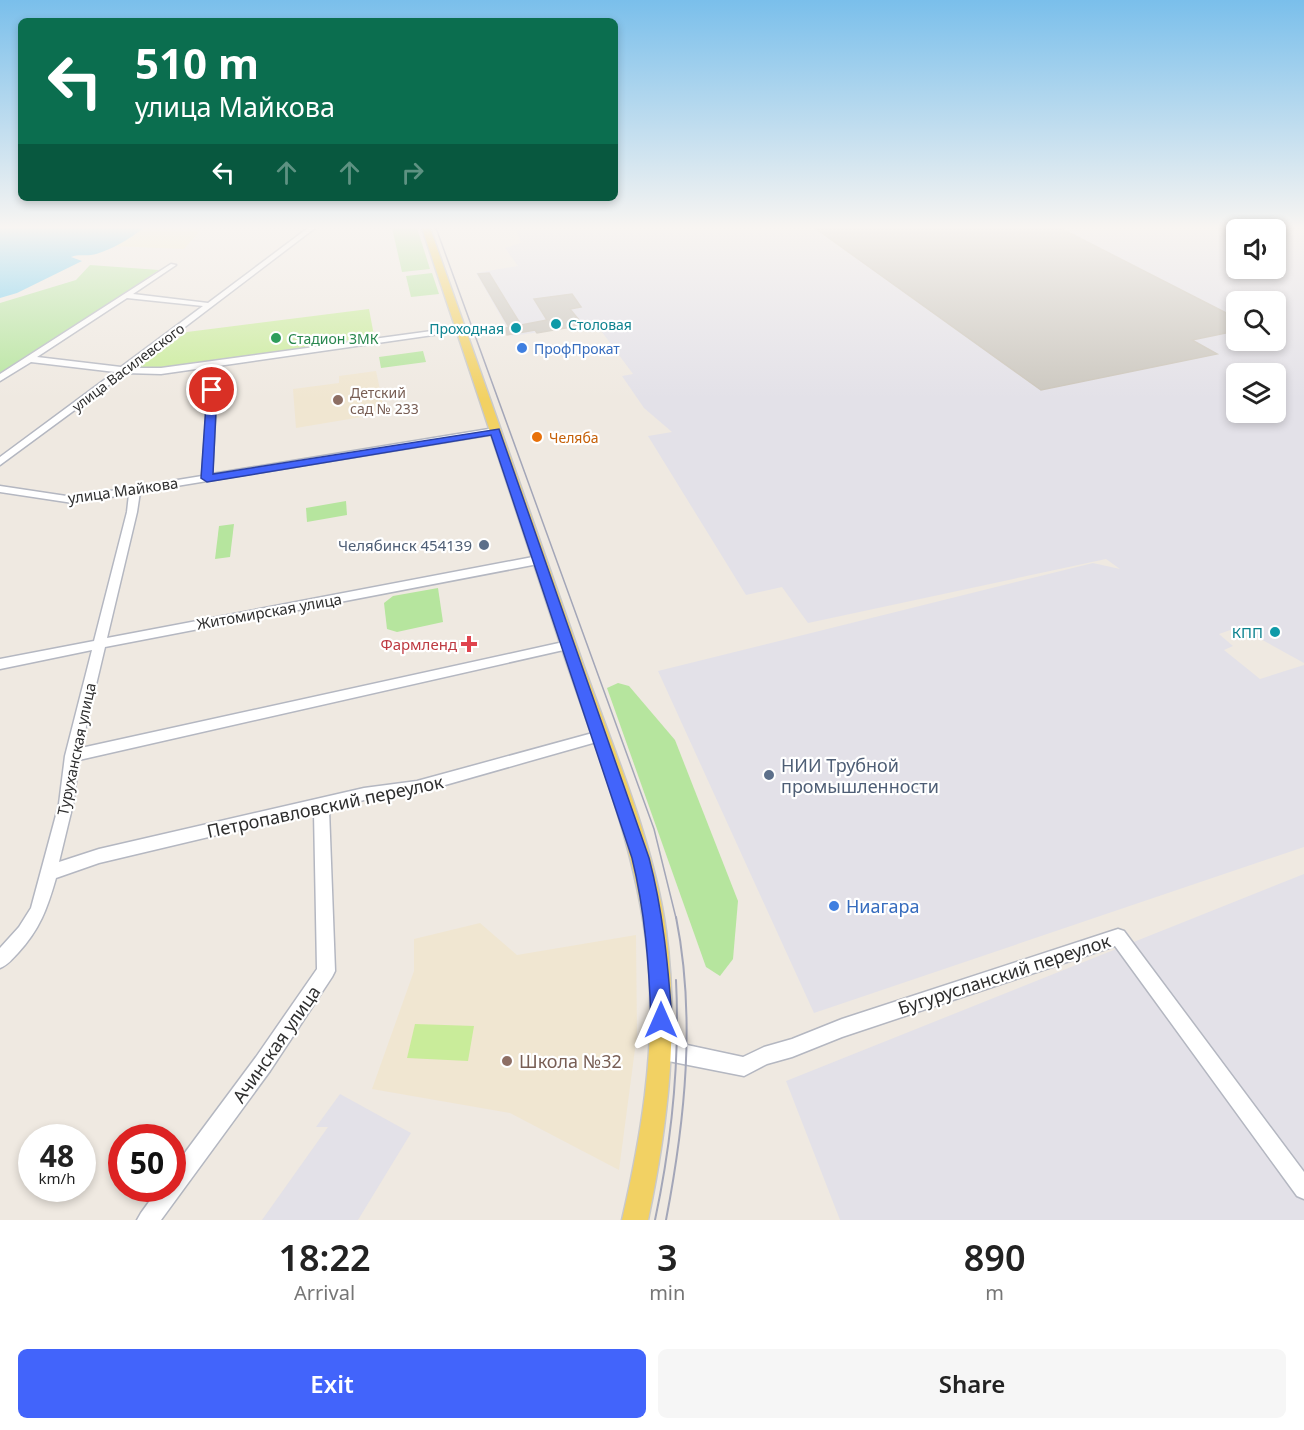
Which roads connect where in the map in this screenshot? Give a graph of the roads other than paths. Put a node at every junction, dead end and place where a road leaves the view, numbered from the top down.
1 (143, 285) edge
2 (237, 285) edge
3 (446, 285) edge
4 (127, 296) junction
5 (210, 305) junction
6 (461, 329) junction
7 (29, 359) junction
8 (214, 365) junction
9 (124, 370) junction
10 (0, 378) edge
11 (495, 431) junction
12 (0, 462) edge
13 (207, 478) junction
14 (0, 489) edge
15 (135, 490) junction
16 (538, 560) junction
17 (98, 644) junction
18 (568, 645) junction
19 (0, 664) edge
20 (600, 736) junction
21 (72, 756) junction
22 (321, 806) junction
23 (49, 873) junction
24 (0, 960) edge
25 (660, 1051) junction
26 (1304, 1189) edge
27 (148, 1220) edge
28 (635, 1220) edge

1 - 4 street
2 - 5 street, улица Василевского
3 - 6 main road
4 - 5 street
4 - 7 street
5 - 9 street, улица Василевского
6 - 8 street
6 - 11 main road
7 - 9 street
7 - 10 street
8 - 9 street
8 - 13 street
9 - 12 street, улица Василевского
11 - 13 street, улица Майкова
11 - 16 main road
13 - 15 street, улица Майкова
14 - 15 street, улица Майкова
15 - 17 street, Туруханская улица
16 - 17 street, Житомирская улица
16 - 18 main road
17 - 19 street, Житомирская улица
17 - 21 street, Туруханская улица
18 - 20 main road
18 - 21 street
20 - 22 street, Петропавловский переулок
20 - 25 main road
21 - 23 street, Туруханская улица
22 - 23 street, Петропавловский переулок
22 - 27 street, Ачинская улица
23 - 24 street, Туруханская улица
25 - 26 street, Бугурусланский переулок
25 - 28 main road

